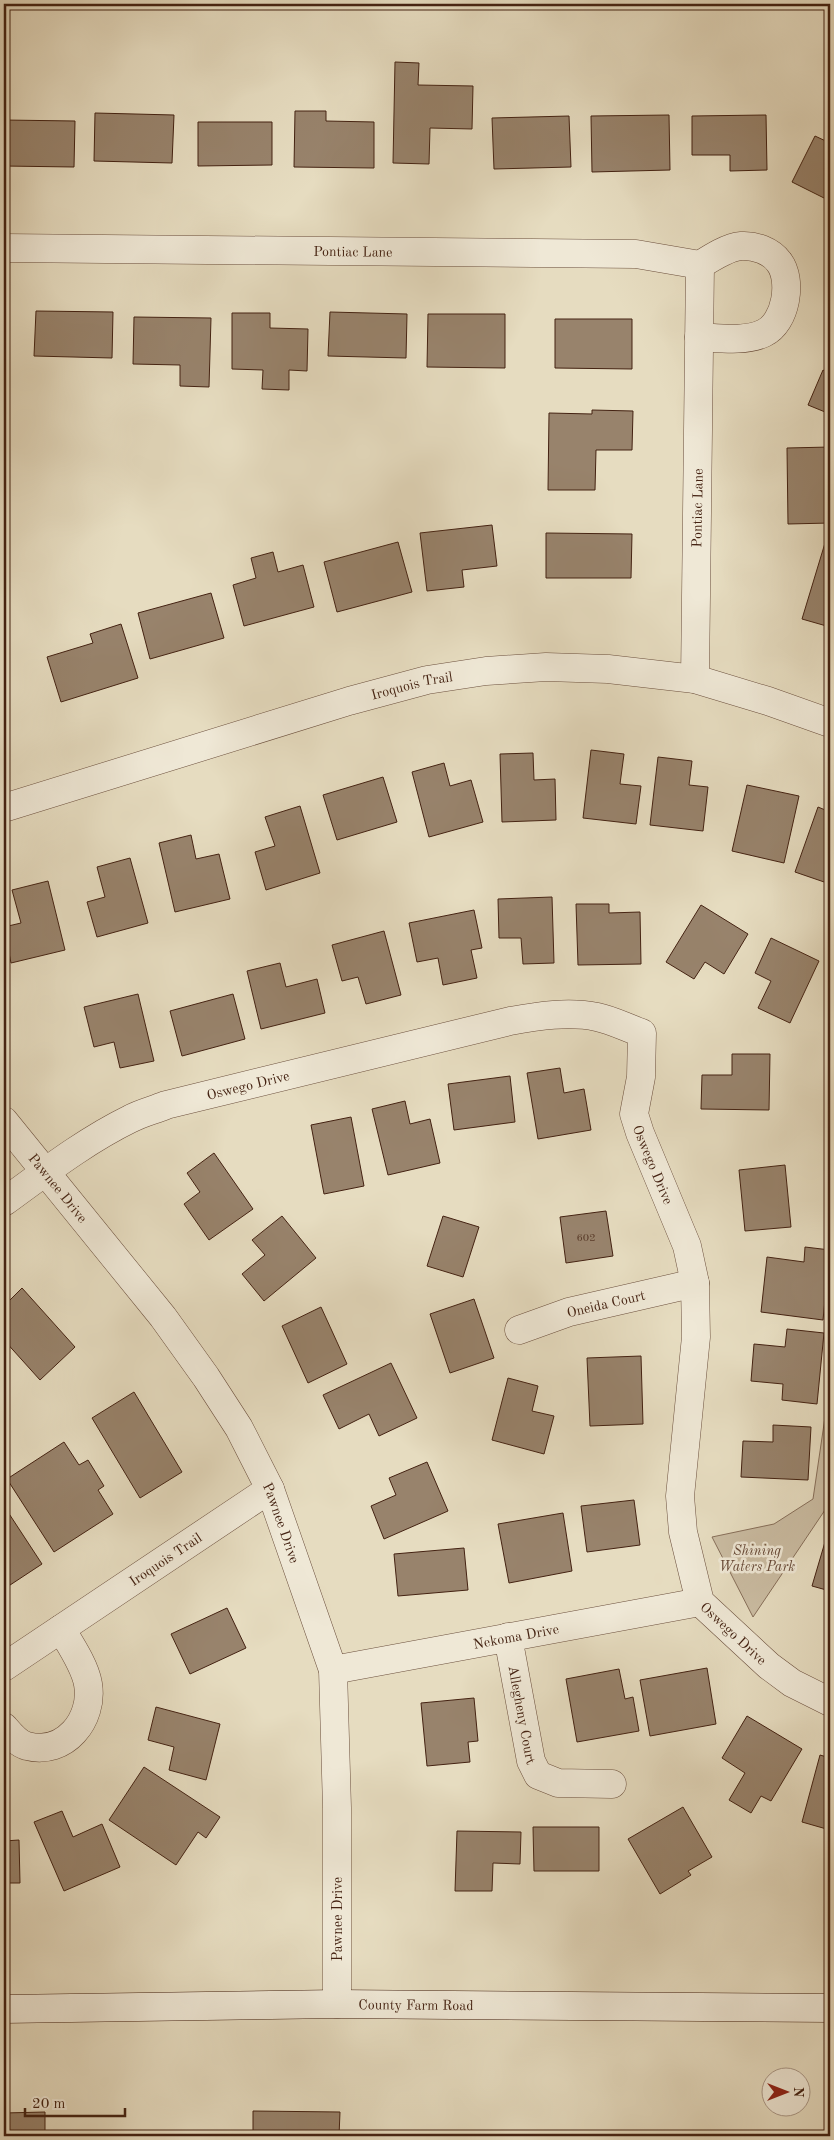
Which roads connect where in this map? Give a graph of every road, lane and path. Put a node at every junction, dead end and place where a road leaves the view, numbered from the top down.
1 (4, 248) edge
2 (700, 265) junction
3 (699, 337) junction
4 (695, 679) junction
5 (830, 723) edge
6 (4, 808) edge
7 (4, 1121) edge
8 (44, 1173) junction
9 (4, 1202) edge
10 (694, 1284) junction
11 (519, 1330) dead end
12 (270, 1489) junction
13 (700, 1602) junction
14 (60, 1629) junction
15 (508, 1637) junction
16 (4, 1667) edge
17 (333, 1670) junction
18 (830, 1702) edge
19 (4, 1727) edge
20 (612, 1784) dead end
21 (337, 2004) junction
22 (830, 2008) edge
23 (4, 2009) edge

1 - 2 street, Pontiac Lane
2 - 3 street, Pontiac Lane
2 - 3 street
3 - 4 street, Pontiac Lane
4 - 5 street, Iroquois Trail
4 - 6 street, Iroquois Trail
7 - 8 street, Pawnee Drive
8 - 9 street
8 - 10 street, Oswego Drive
8 - 12 street, Pawnee Drive
10 - 11 street, Oneida Court
10 - 13 street, Oswego Drive
12 - 14 street, Iroquois Trail
12 - 17 street, Pawnee Drive
13 - 15 street, Nekoma Drive
13 - 18 street, Oswego Drive
14 - 16 street, Iroquois Trail
14 - 19 street
15 - 17 street, Nekoma Drive
15 - 20 street, Allegheny Court
17 - 21 street, Pawnee Drive
21 - 22 street, County Farm Road
21 - 23 street, County Farm Road

